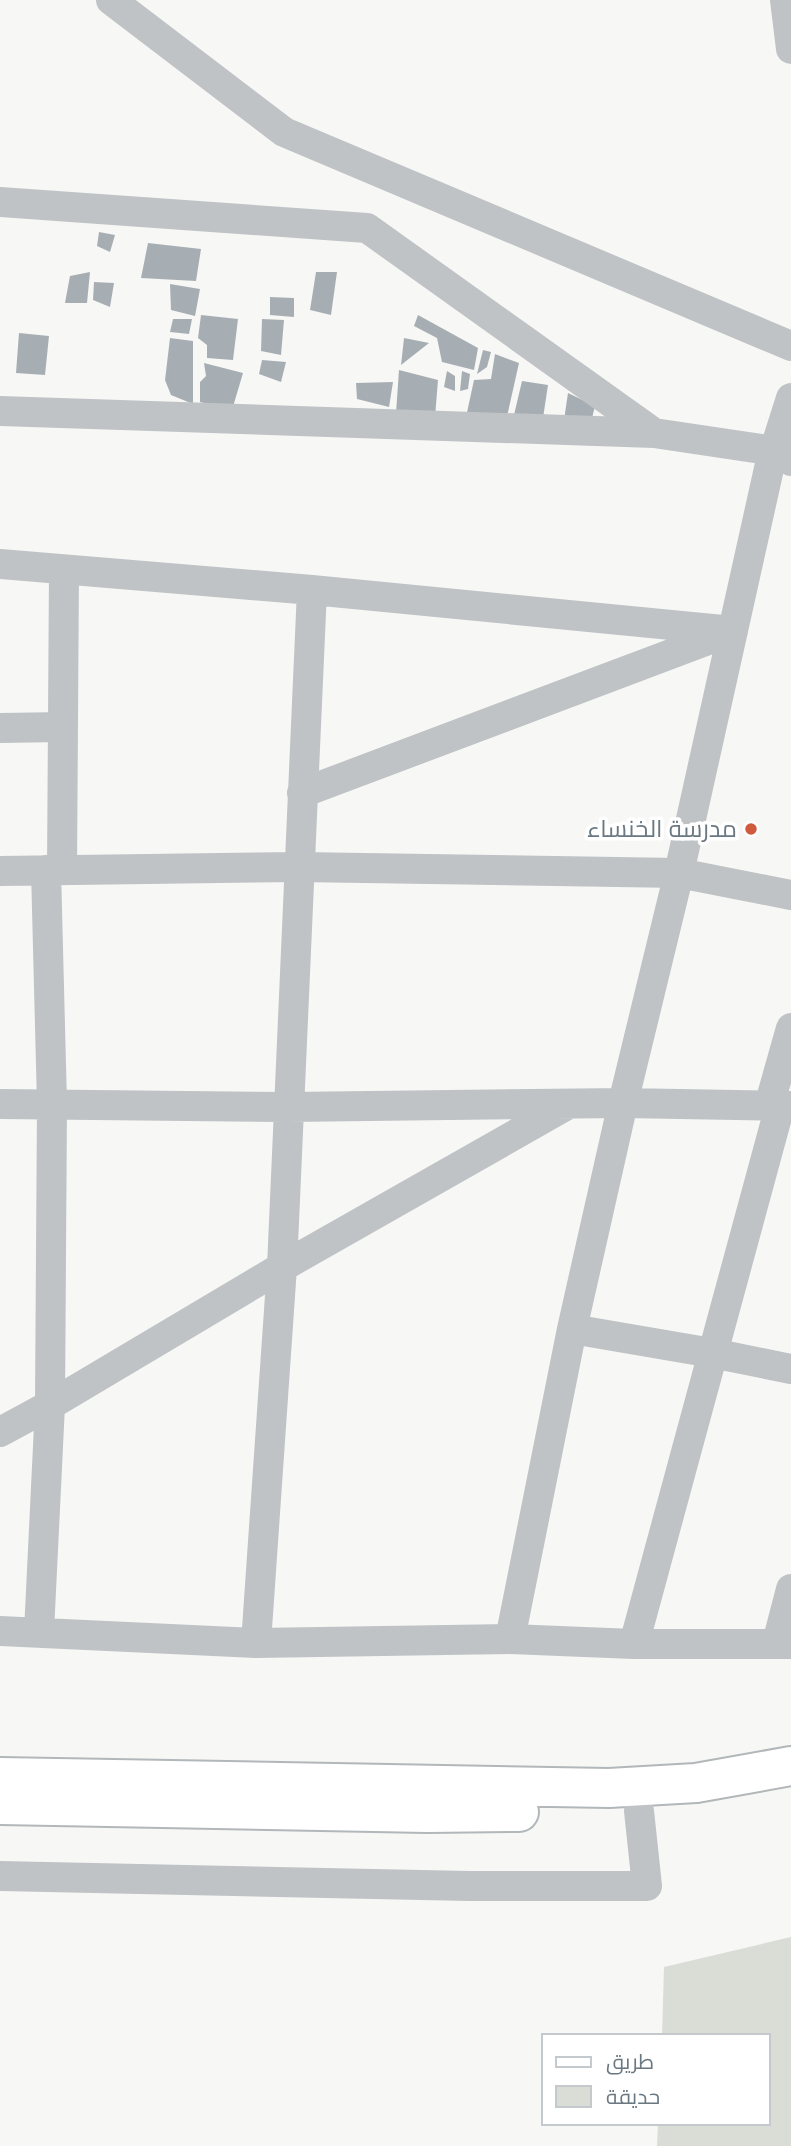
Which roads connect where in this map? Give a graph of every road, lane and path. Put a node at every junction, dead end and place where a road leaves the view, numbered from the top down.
1 (111, 0) edge
2 (776, 0) edge
3 (785, 0) edge
4 (790, 36) edge
5 (0, 202) edge
6 (791, 346) edge
7 (789, 410) edge
8 (0, 411) edge
9 (654, 433) junction
10 (783, 456) edge
11 (0, 564) edge
12 (65, 570) junction
13 (312, 590) junction
14 (733, 631) junction
15 (63, 727) junction
16 (0, 728) edge
17 (302, 793) junction
18 (299, 867) junction
19 (54, 870) junction
20 (0, 871) edge
21 (679, 873) junction
22 (791, 895) edge
23 (791, 1028) edge
24 (623, 1103) junction
25 (0, 1104) edge
26 (52, 1104) junction
27 (568, 1105) junction
28 (780, 1106) edge
29 (288, 1107) junction
30 (282, 1267) junction
31 (572, 1329) junction
32 (712, 1353) junction
33 (791, 1369) edge
34 (50, 1405) junction
35 (0, 1432) edge
36 (791, 1589) edge
37 (0, 1631) edge
38 (39, 1632) junction
39 (510, 1639) junction
40 (256, 1643) junction
41 (784, 1643) edge
42 (634, 1644) junction
43 (791, 1766) edge
44 (0, 1777) edge
45 (791, 1790) edge
46 (0, 1805) edge
47 (639, 1811) junction
48 (0, 1875) edge

1 - 6 street
2 - 3 street
3 - 4 street
5 - 9 street
7 - 10 street
8 - 9 street
9 - 10 street
10 - 14 street
11 - 12 street
12 - 13 street
12 - 15 street
13 - 14 street
13 - 17 street
14 - 17 street
14 - 21 street
15 - 16 street
15 - 19 street
17 - 18 street
18 - 19 street
18 - 21 street
18 - 29 street
19 - 20 street
19 - 26 street
21 - 22 street
21 - 24 street
23 - 28 street
24 - 27 street
24 - 28 street
24 - 31 street
25 - 26 street
26 - 29 street
26 - 34 street
27 - 29 street
27 - 30 street
28 - 32 street
29 - 30 street
30 - 34 street
30 - 40 street
31 - 32 street
31 - 39 street
32 - 33 street
32 - 42 street
34 - 35 street
34 - 38 street
36 - 41 street
37 - 38 street
38 - 40 street
39 - 40 street
39 - 42 street
41 - 42 street
43 - 44 street
45 - 47 street
46 - 47 street
47 - 48 street

